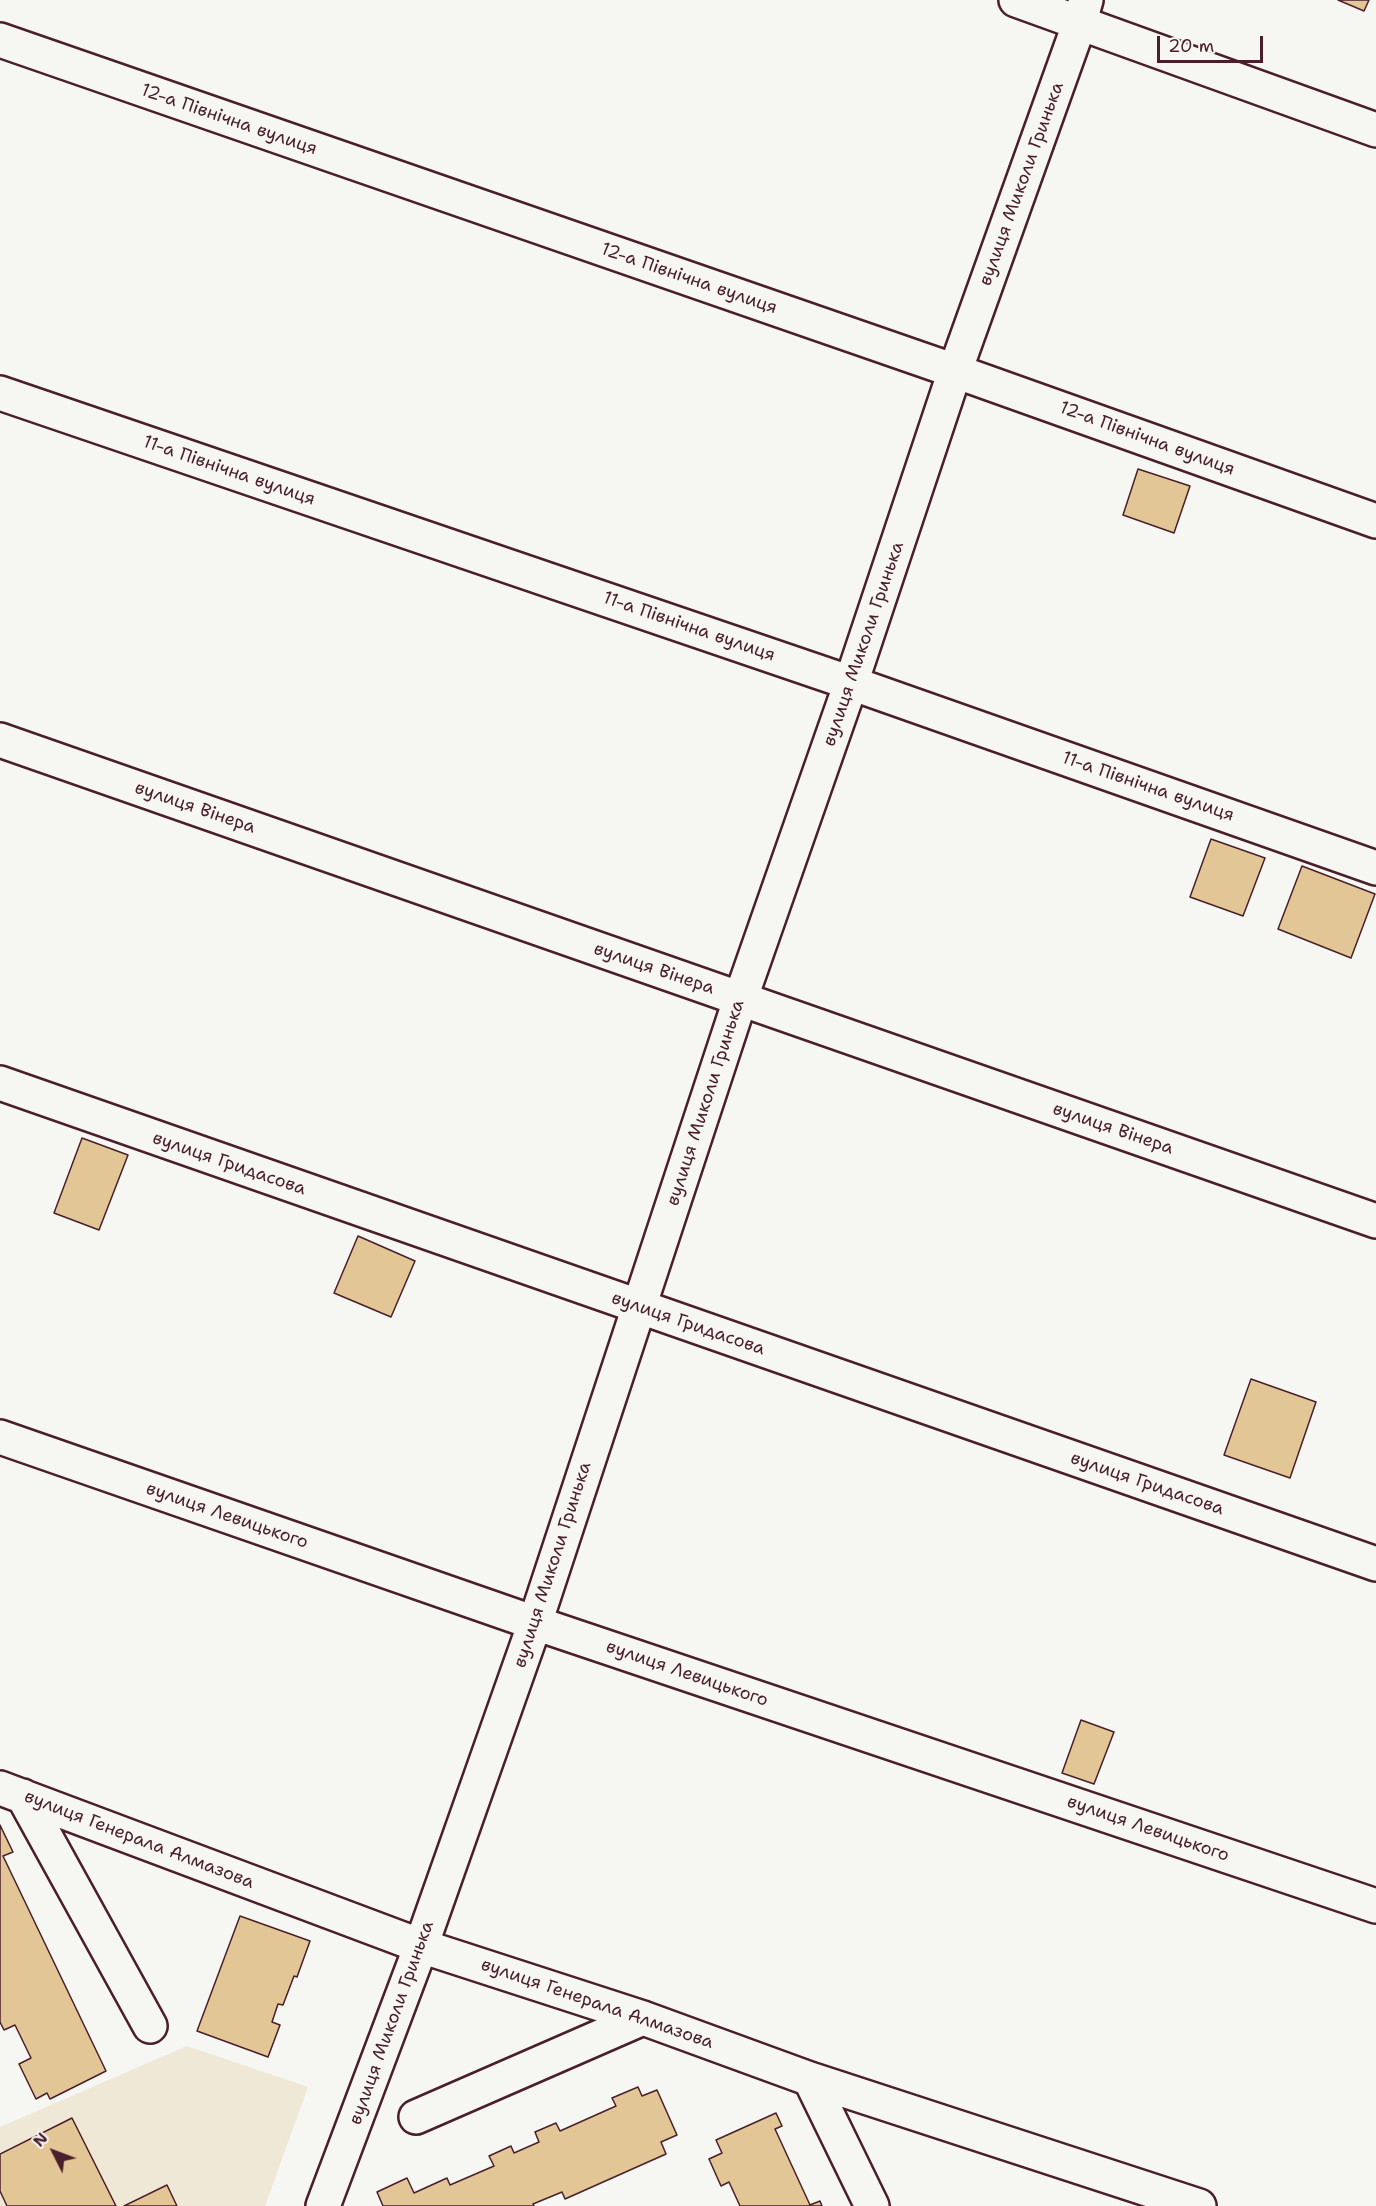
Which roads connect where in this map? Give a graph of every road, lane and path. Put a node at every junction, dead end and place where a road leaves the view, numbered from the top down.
1 (1016, 0) edge
2 (1083, 11) edge
3 (0, 40) edge
4 (1376, 130) edge
5 (955, 371) junction
6 (0, 393) edge
7 (1376, 520) edge
8 (852, 682) junction
9 (0, 740) edge
10 (1376, 868) edge
11 (740, 1000) junction
12 (0, 1083) edge
13 (1376, 1221) edge
14 (638, 1307) junction
15 (0, 1437) edge
16 (1376, 1564) edge
17 (535, 1623) junction
18 (12, 1792) edge
19 (1376, 1906) edge
20 (421, 1946) junction
21 (643, 2018) junction
22 (150, 2026) dead end
23 (810, 2079) junction
24 (416, 2117) dead end
25 (1188, 2205) edge
26 (323, 2206) edge
27 (872, 2206) edge

1 - 2 street
2 - 4 street
2 - 5 street, вулиця Миколи Гринька
3 - 5 street, 12-а Північна вулиця
5 - 7 street, 12-а Північна вулиця
5 - 8 street, вулиця Миколи Гринька
6 - 8 street, 11-а Північна вулиця
8 - 10 street, 11-а Північна вулиця
8 - 11 street, вулиця Миколи Гринька
9 - 11 street, вулиця Вінера
11 - 13 street, вулиця Вінера
11 - 14 street, вулиця Миколи Гринька
12 - 14 street, вулиця Гридасова
14 - 16 street, вулиця Гридасова
14 - 17 street, вулиця Миколи Гринька
15 - 17 street, вулиця Левицького
17 - 19 street, вулиця Левицького
17 - 20 street, вулиця Миколи Гринька
18 - 20 street, вулиця Генерала Алмазова
18 - 22 street
20 - 21 street, вулиця Генерала Алмазова
20 - 26 street, вулиця Миколи Гринька
21 - 23 street, вулиця Генерала Алмазова
21 - 24 street
23 - 25 street, вулиця Генерала Алмазова
23 - 27 street

